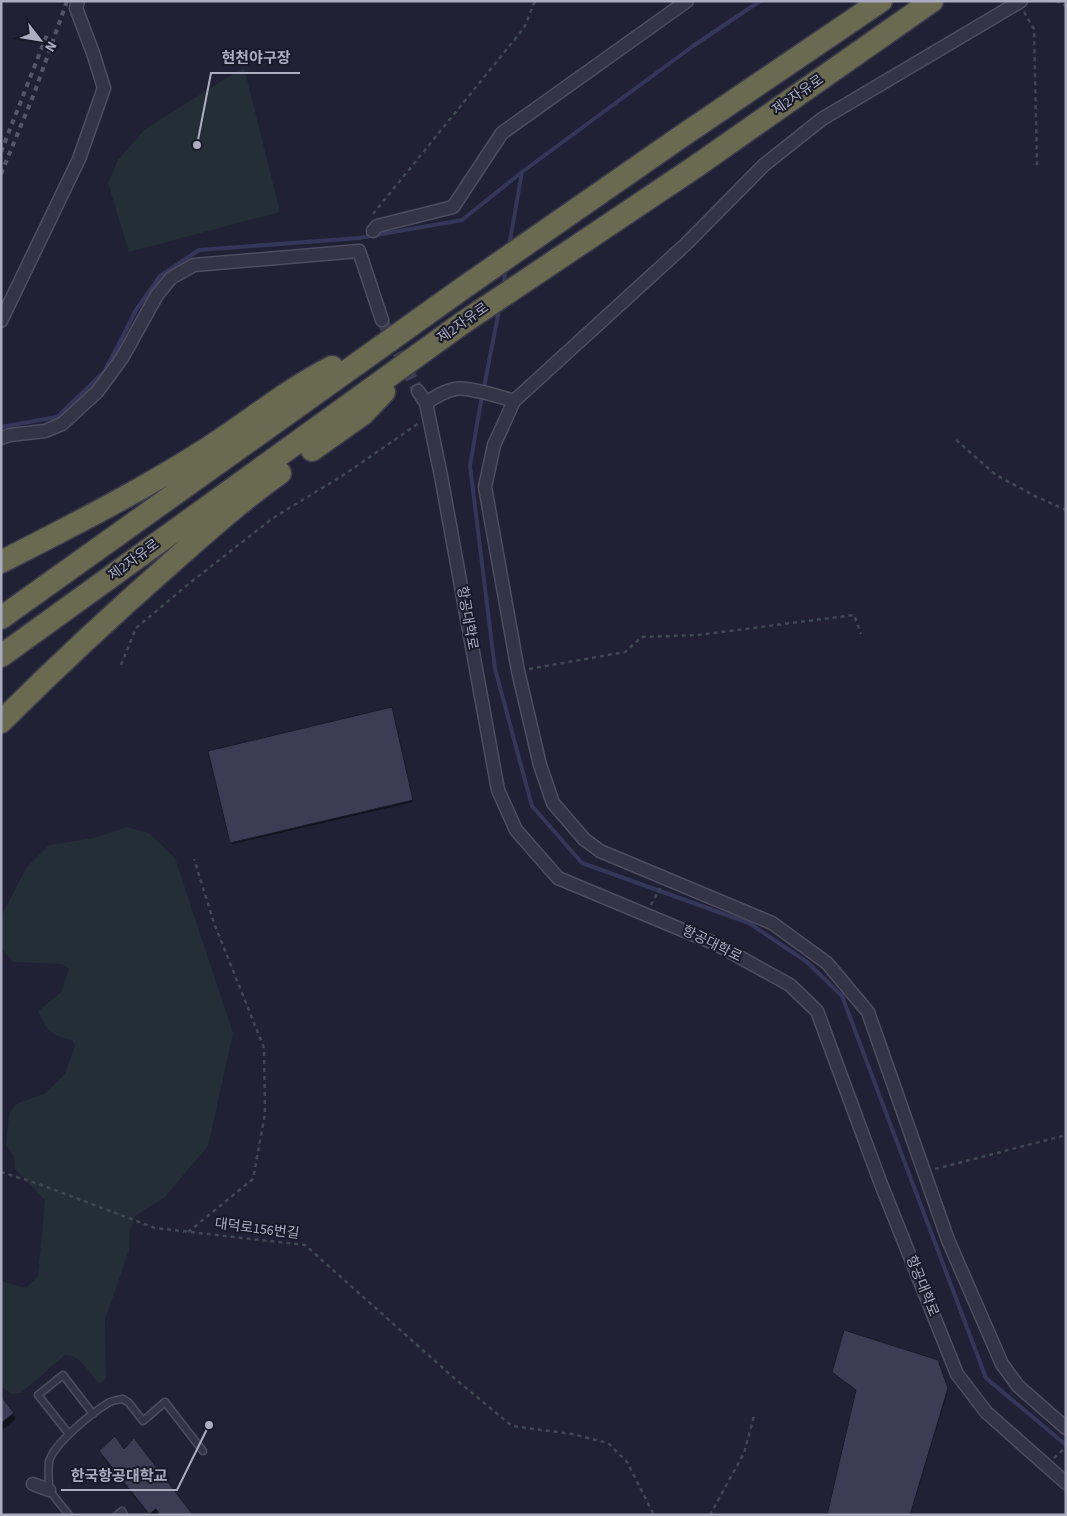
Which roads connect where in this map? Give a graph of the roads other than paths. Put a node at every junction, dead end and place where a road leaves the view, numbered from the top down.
1 (78, 1) edge
2 (687, 1) edge
3 (881, 1) edge
4 (932, 1) edge
5 (1020, 2) edge
6 (373, 231) road end
7 (382, 320) tunnel mouth
8 (1, 321) edge
9 (410, 326) junction
10 (423, 351) junction
11 (418, 391) tunnel mouth
12 (514, 400) junction
13 (426, 403) junction
14 (1, 438) edge
15 (1, 562) edge
16 (1, 618) edge
17 (1, 656) edge
18 (1, 722) edge
19 (93, 1414) junction
20 (1066, 1428) edge
21 (69, 1434) junction
22 (203, 1451) dead end
23 (1066, 1483) edge
24 (33, 1484) dead end
25 (48, 1490) junction
26 (69, 1515) edge
27 (117, 1515) edge
28 (124, 1515) edge

1 - 8 street
2 - 6 street
3 - 9 highway, 제2자유로
4 - 10 highway, 제2자유로
5 - 12 street
7 - 14 street
9 - 15 highway
9 - 16 highway, 제2자유로
10 - 17 highway, 제2자유로
10 - 18 highway
11 - 13 street
12 - 13 street
12 - 20 street
13 - 23 street, 항공대학로
19 - 21 lane
19 - 21 lane
19 - 22 lane
21 - 25 lane
24 - 25 street
25 - 26 lane
27 - 28 lane

